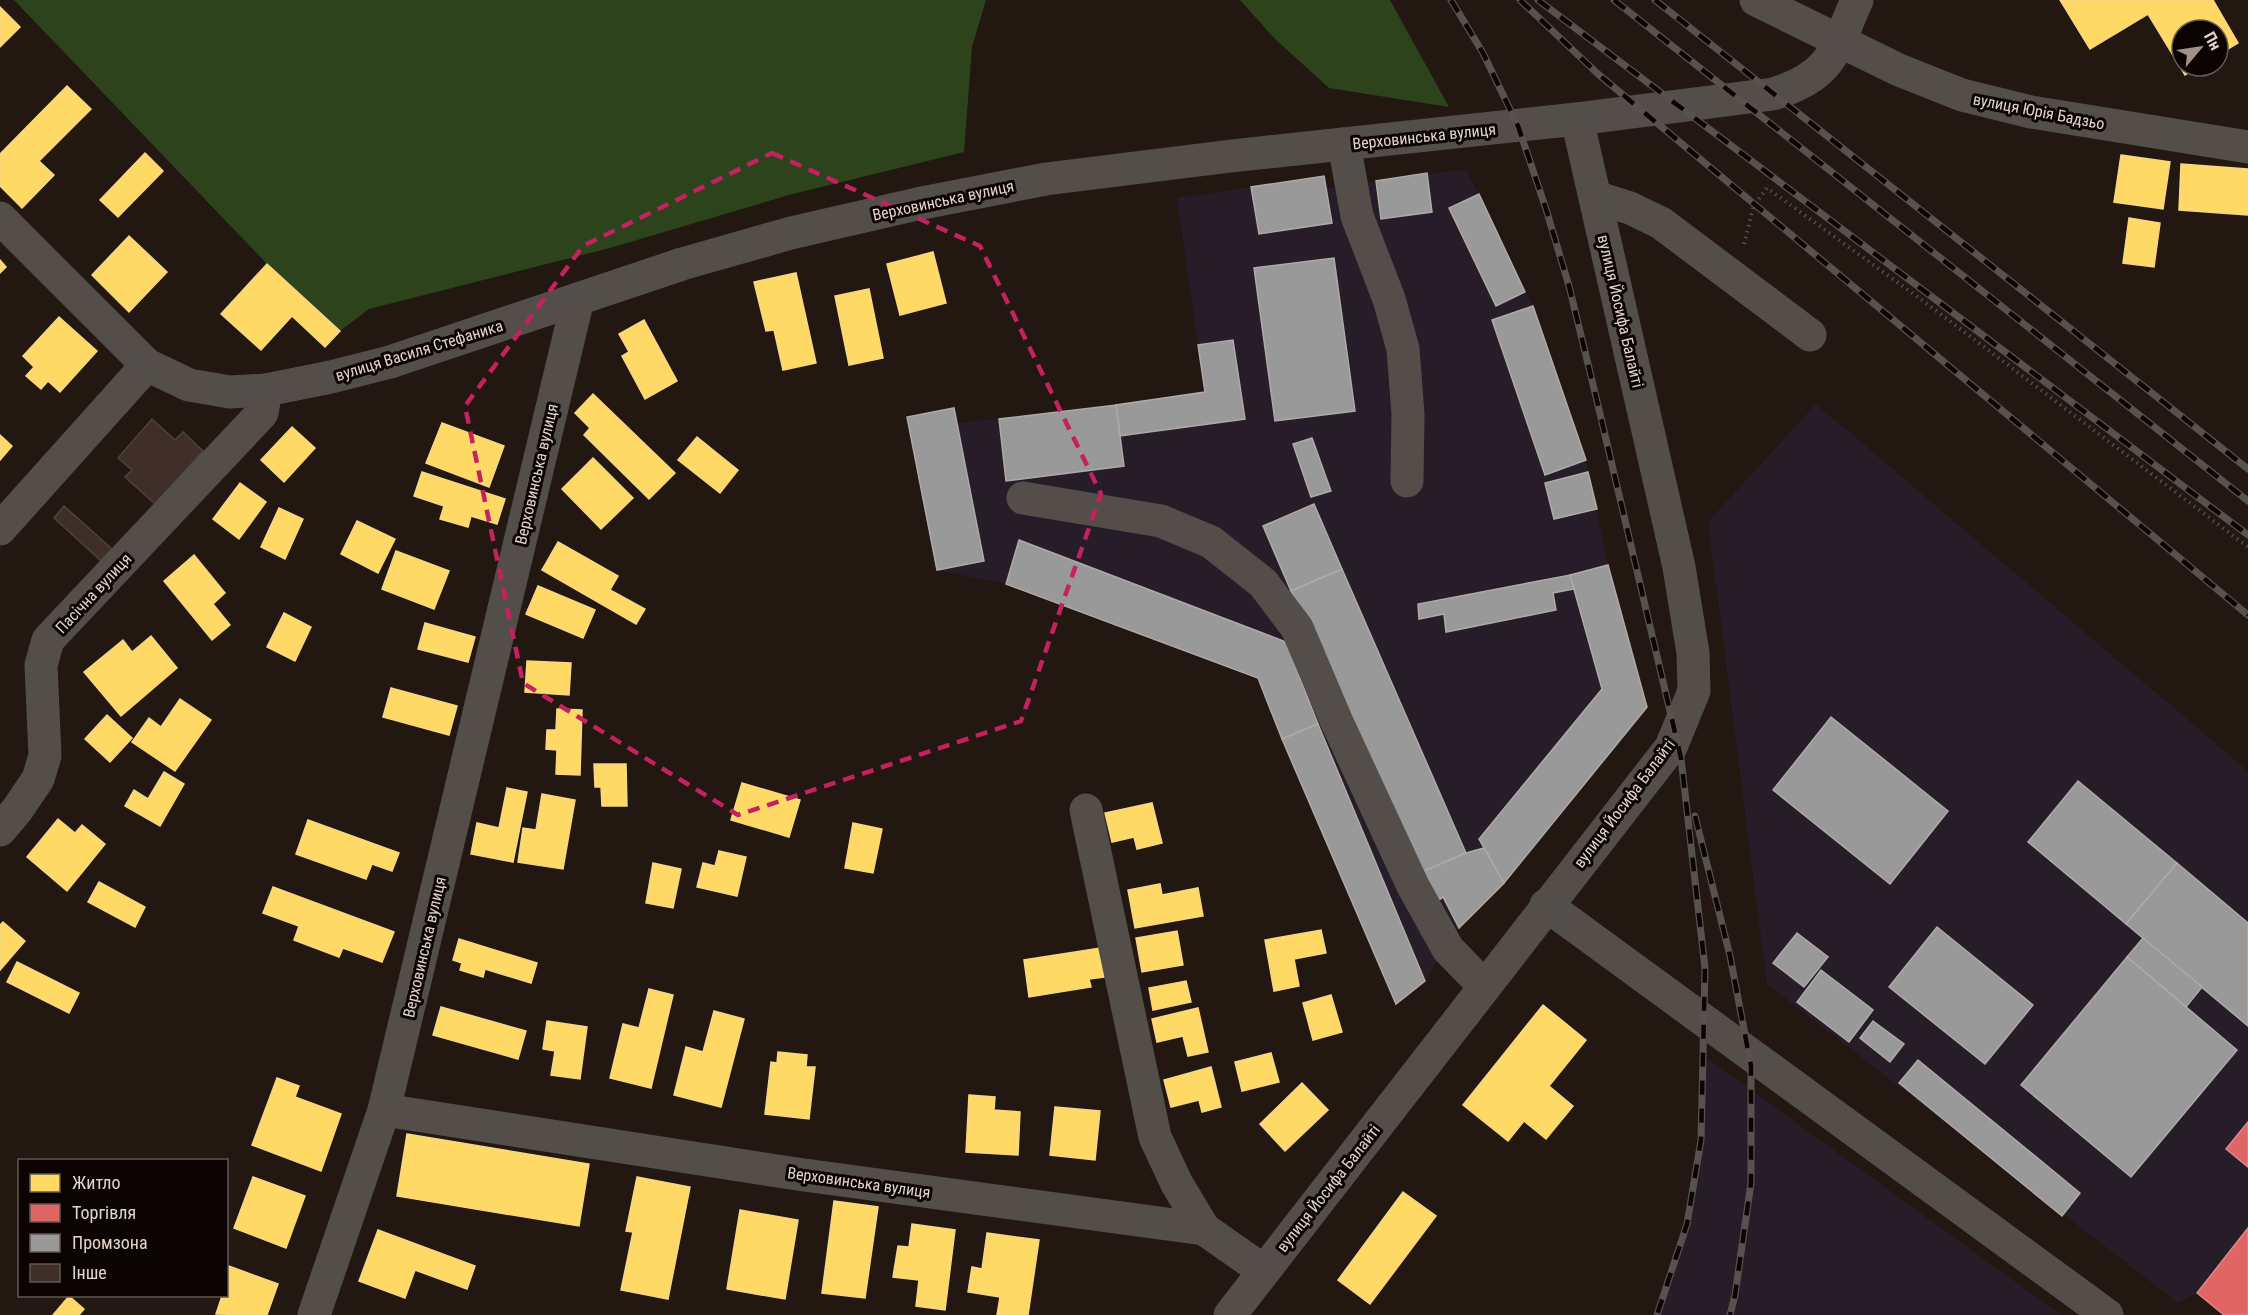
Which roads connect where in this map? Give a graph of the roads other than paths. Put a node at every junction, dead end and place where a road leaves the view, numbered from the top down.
1 (1756, 0) edge
2 (1857, 0) edge
3 (1838, 42) junction
4 (1577, 120) junction
5 (1344, 144) junction
6 (2248, 147) edge
7 (1595, 196) junction
8 (0, 218) edge
9 (578, 299) junction
10 (1810, 335) dead end
11 (147, 365) junction
12 (266, 390) junction
13 (1407, 481) dead end
14 (1023, 498) dead end
15 (0, 529) edge
16 (1086, 810) dead end
17 (0, 830) edge
18 (1546, 905) junction
19 (1484, 986) junction
20 (384, 1110) junction
21 (1204, 1229) junction
22 (1264, 1271) junction
23 (314, 1315) edge
24 (1230, 1315) edge
25 (2107, 1315) edge

1 - 3 street, вулиця Юрія Бадзьо
2 - 3 street, Верховинська вулиця
3 - 4 street, Верховинська вулиця
3 - 6 street, вулиця Юрія Бадзьо
4 - 5 street, Верховинська вулиця
4 - 7 street, вулиця Йосифа Балайті
5 - 9 street, Верховинська вулиця
5 - 13 street
7 - 10 street
7 - 18 street, вулиця Йосифа Балайті
8 - 11 street, вулиця Василя Стефаника
9 - 12 street, вулиця Василя Стефаника
9 - 20 street, Верховинська вулиця
11 - 12 street, вулиця Василя Стефаника
11 - 15 street
12 - 17 street, Пасічна вулиця
14 - 19 street
16 - 21 street, Верховинська вулиця
18 - 19 street, вулиця Йосифа Балайті
18 - 25 street
19 - 22 street, вулиця Йосифа Балайті
20 - 21 street, Верховинська вулиця
20 - 23 street
21 - 22 street, Верховинська вулиця
22 - 24 street, вулиця Йосифа Балайті

